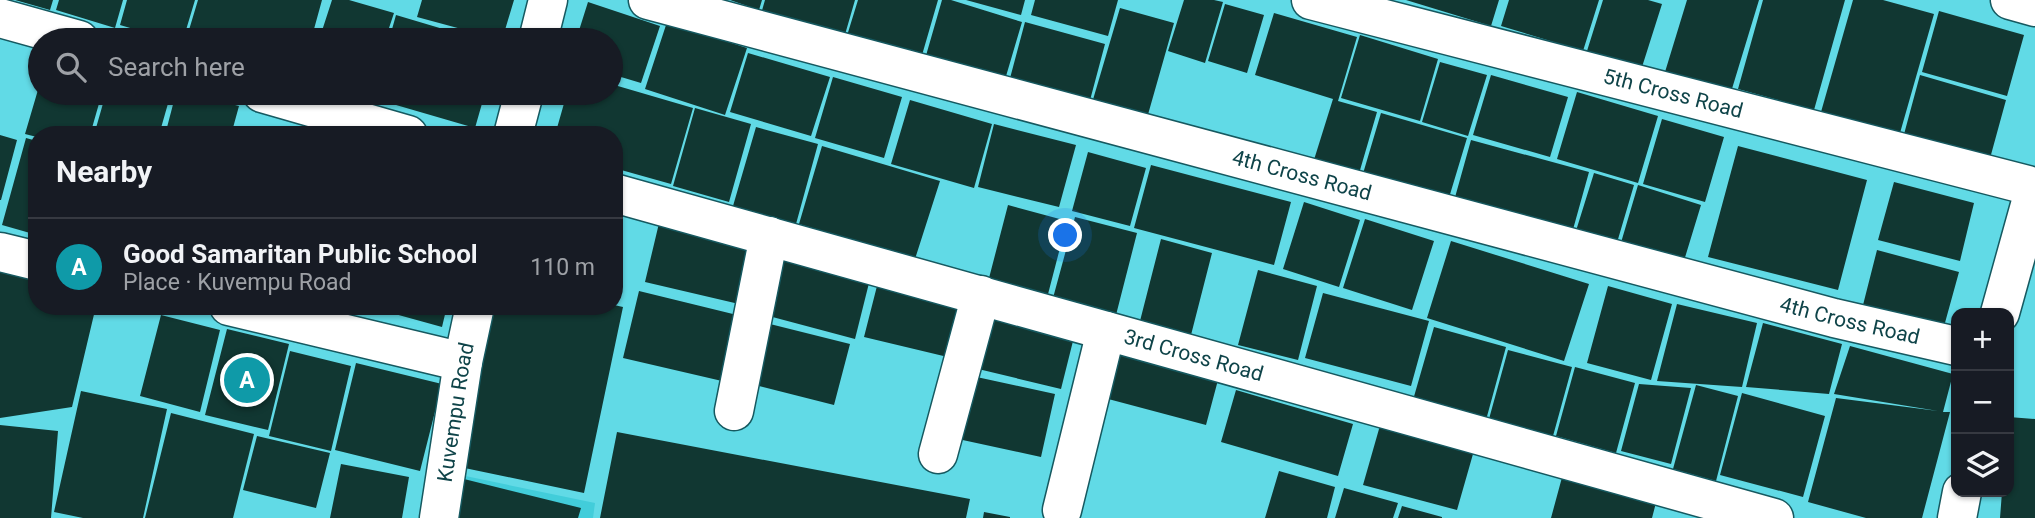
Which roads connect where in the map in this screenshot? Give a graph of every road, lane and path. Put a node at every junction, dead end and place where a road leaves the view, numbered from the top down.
1 (548, 0) edge
2 (648, 0) edge
3 (1311, 0) edge
4 (2010, 0) edge
5 (2035, 6) edge
6 (0, 18) edge
7 (36, 28) edge
8 (541, 28) edge
9 (304, 105) edge
10 (521, 105) edge
11 (377, 126) edge
12 (515, 126) edge
13 (2035, 187) edge
14 (623, 195) edge
15 (769, 236) junction
16 (0, 252) edge
17 (28, 259) edge
18 (2024, 271) edge
19 (981, 295) junction
20 (2003, 308) edge
21 (267, 315) edge
22 (473, 315) edge
23 (1107, 331) junction
24 (1951, 345) edge
25 (463, 362) junction
26 (734, 411) dead end
27 (938, 454) dead end
28 (1961, 497) edge
29 (1062, 510) dead end
30 (439, 518) edge
31 (1773, 518) edge
32 (1957, 518) edge

1 - 8 street
2 - 24 street, 4th Cross Road
3 - 13 street, 5th Cross Road
4 - 5 street
6 - 7 street
9 - 11 street
10 - 12 street
13 - 18 street
14 - 15 street, 3rd Cross Road
15 - 19 street, 3rd Cross Road
15 - 26 street
16 - 17 street
18 - 20 street
19 - 23 street, 3rd Cross Road
19 - 27 street
21 - 25 street
22 - 25 street, Kuvempu Road
23 - 29 street
23 - 31 street, 3rd Cross Road
25 - 30 street, Kuvempu Road
28 - 32 street

